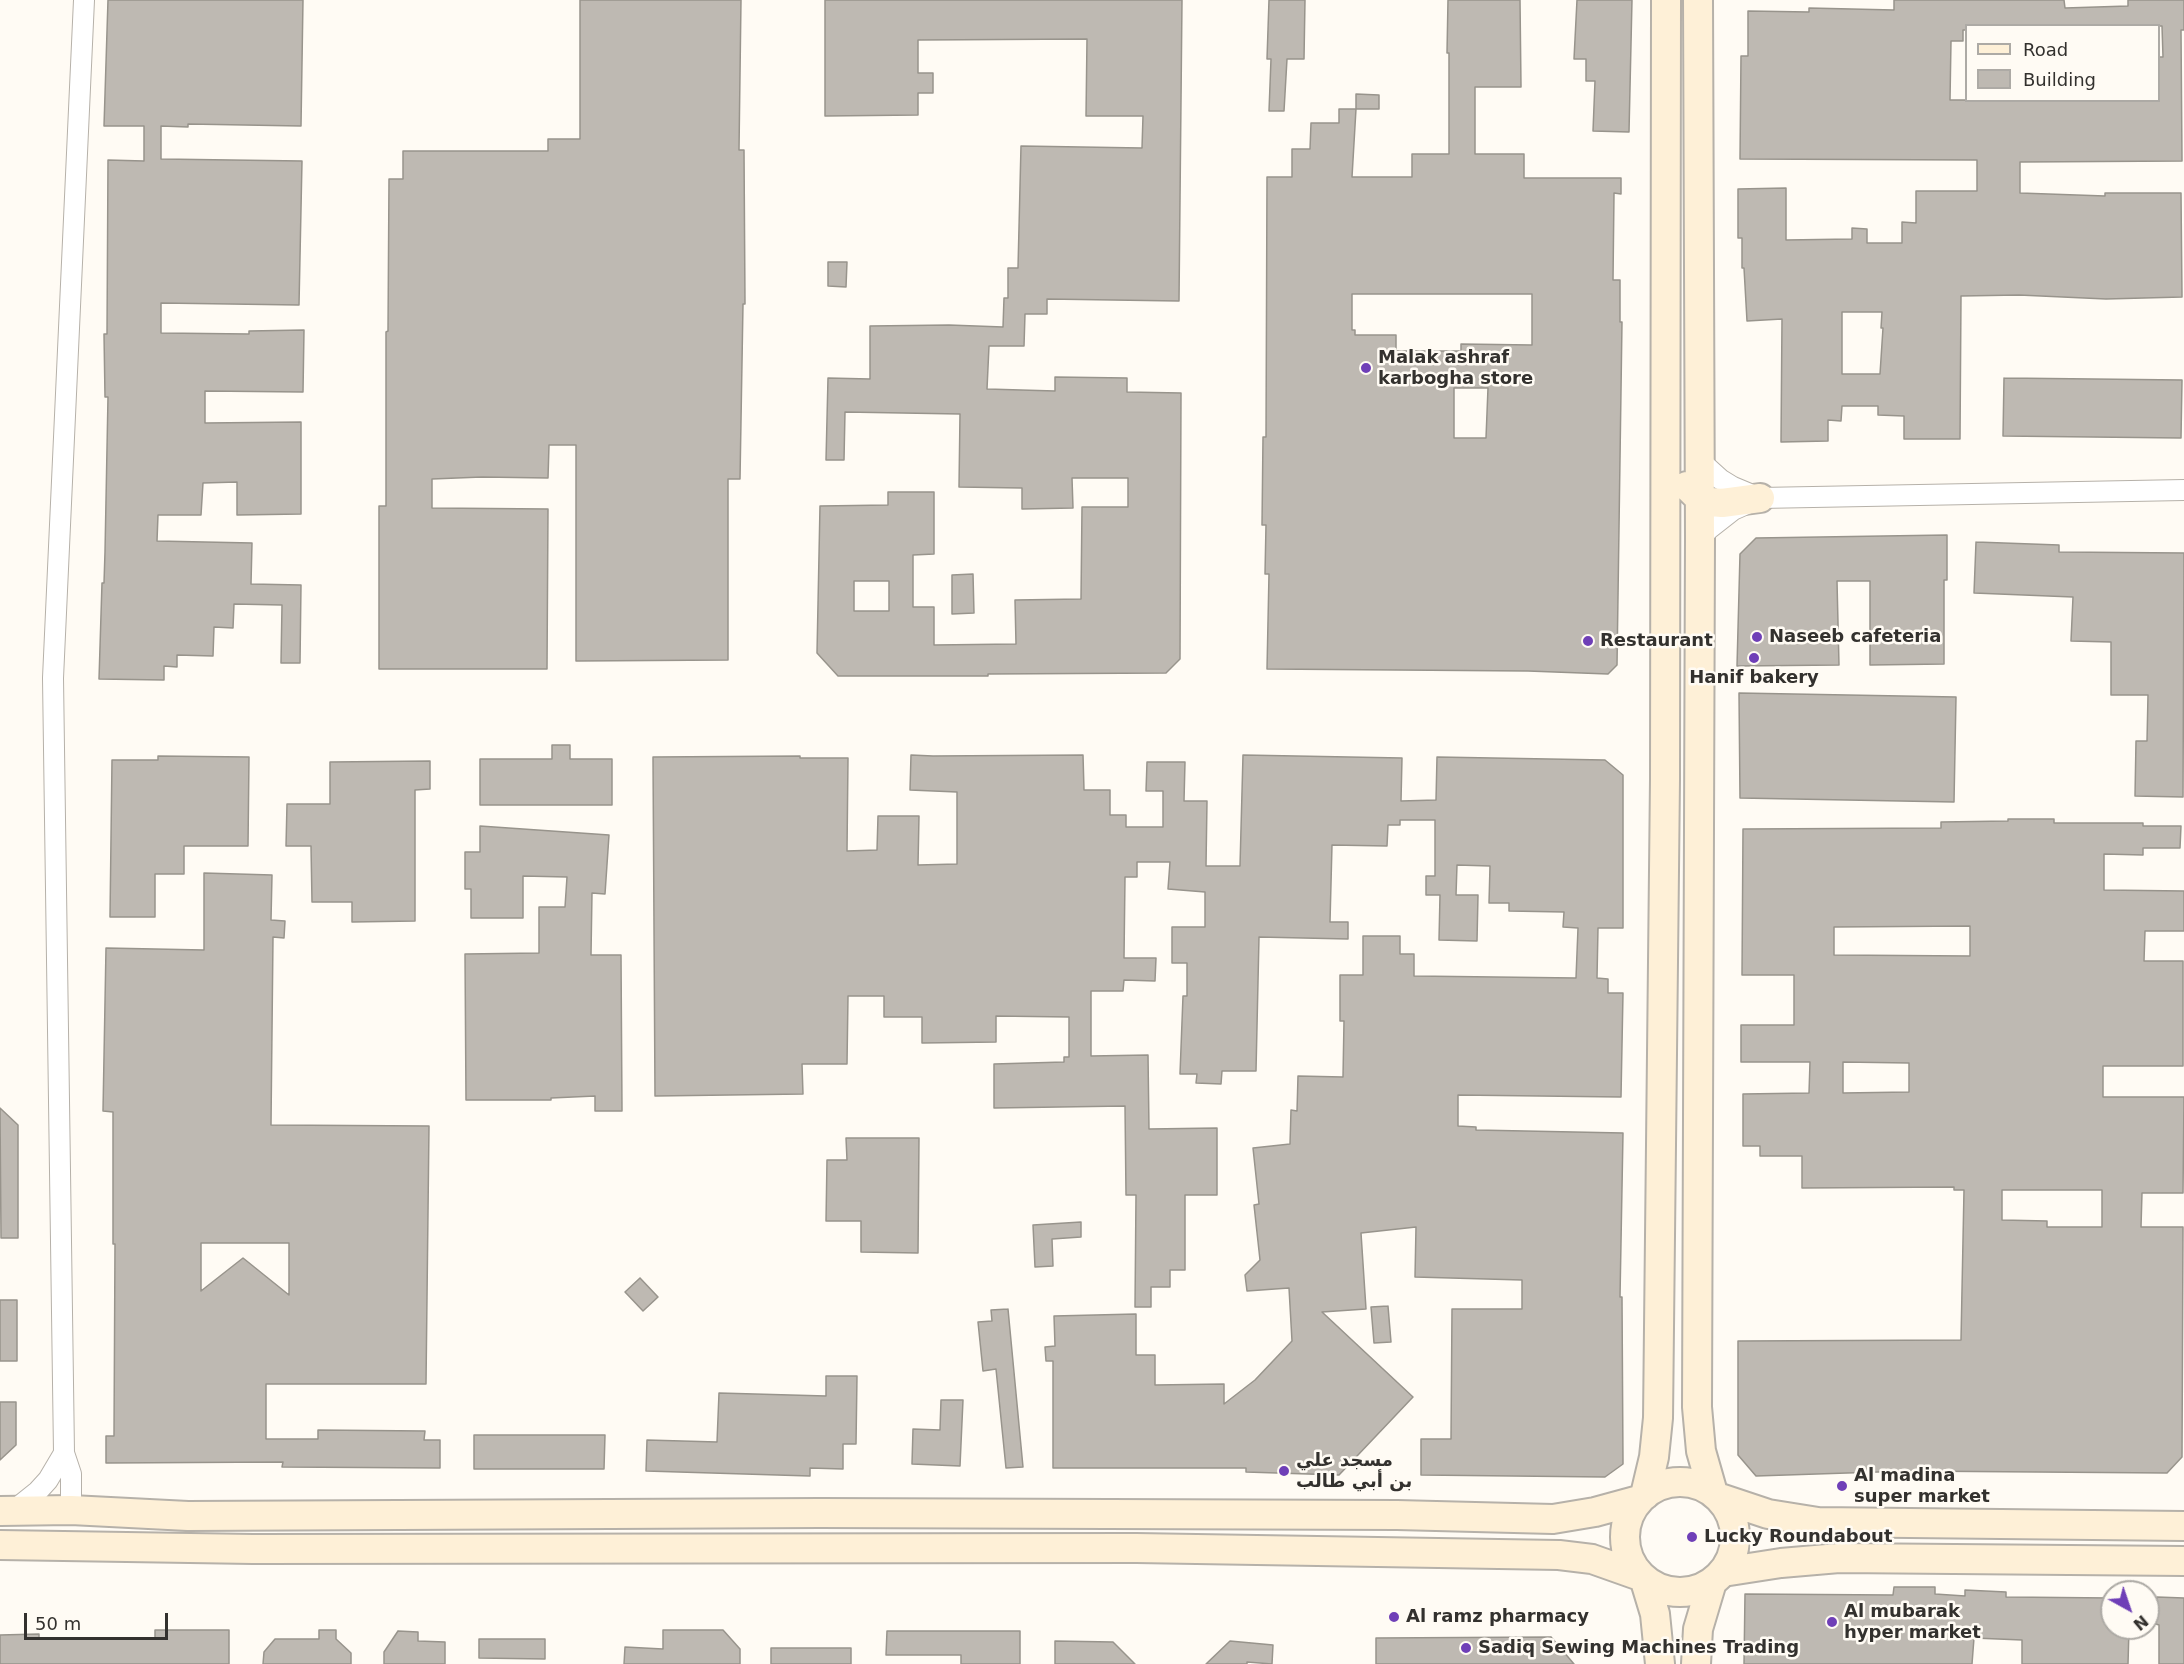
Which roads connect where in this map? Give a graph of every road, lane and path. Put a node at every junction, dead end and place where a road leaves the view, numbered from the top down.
1 (84, 0) edge
2 (1666, 0) edge
3 (1698, 0) edge
4 (1666, 451) junction
5 (1699, 460) junction
6 (2184, 490) edge
7 (1699, 498) junction
8 (1760, 498) junction
9 (1700, 538) junction
10 (64, 1453) junction
11 (1716, 1496) junction
12 (1642, 1497) junction
13 (71, 1510) junction
14 (188, 1516) junction
15 (4, 1519) edge
16 (2182, 1525) edge
17 (0, 1545) edge
18 (113, 1547) junction
19 (2184, 1561) edge
20 (1718, 1577) junction
21 (1642, 1578) junction
22 (1660, 1664) edge
23 (1696, 1664) edge

1 - 10 street
2 - 4 main road
3 - 5 main road
4 - 7 main road
4 - 12 main road
5 - 7 main road
5 - 8 street
6 - 8 street
7 - 8 main road
7 - 9 main road
8 - 9 street
9 - 11 main road
10 - 13 street
10 - 15 street
11 - 12 main road
11 - 16 main road
11 - 20 main road
12 - 14 main road
12 - 21 main road
13 - 14 main road
13 - 15 main road
14 - 18 main road
17 - 18 main road
18 - 21 main road
19 - 20 main road
20 - 21 main road
20 - 23 main road
21 - 22 main road

